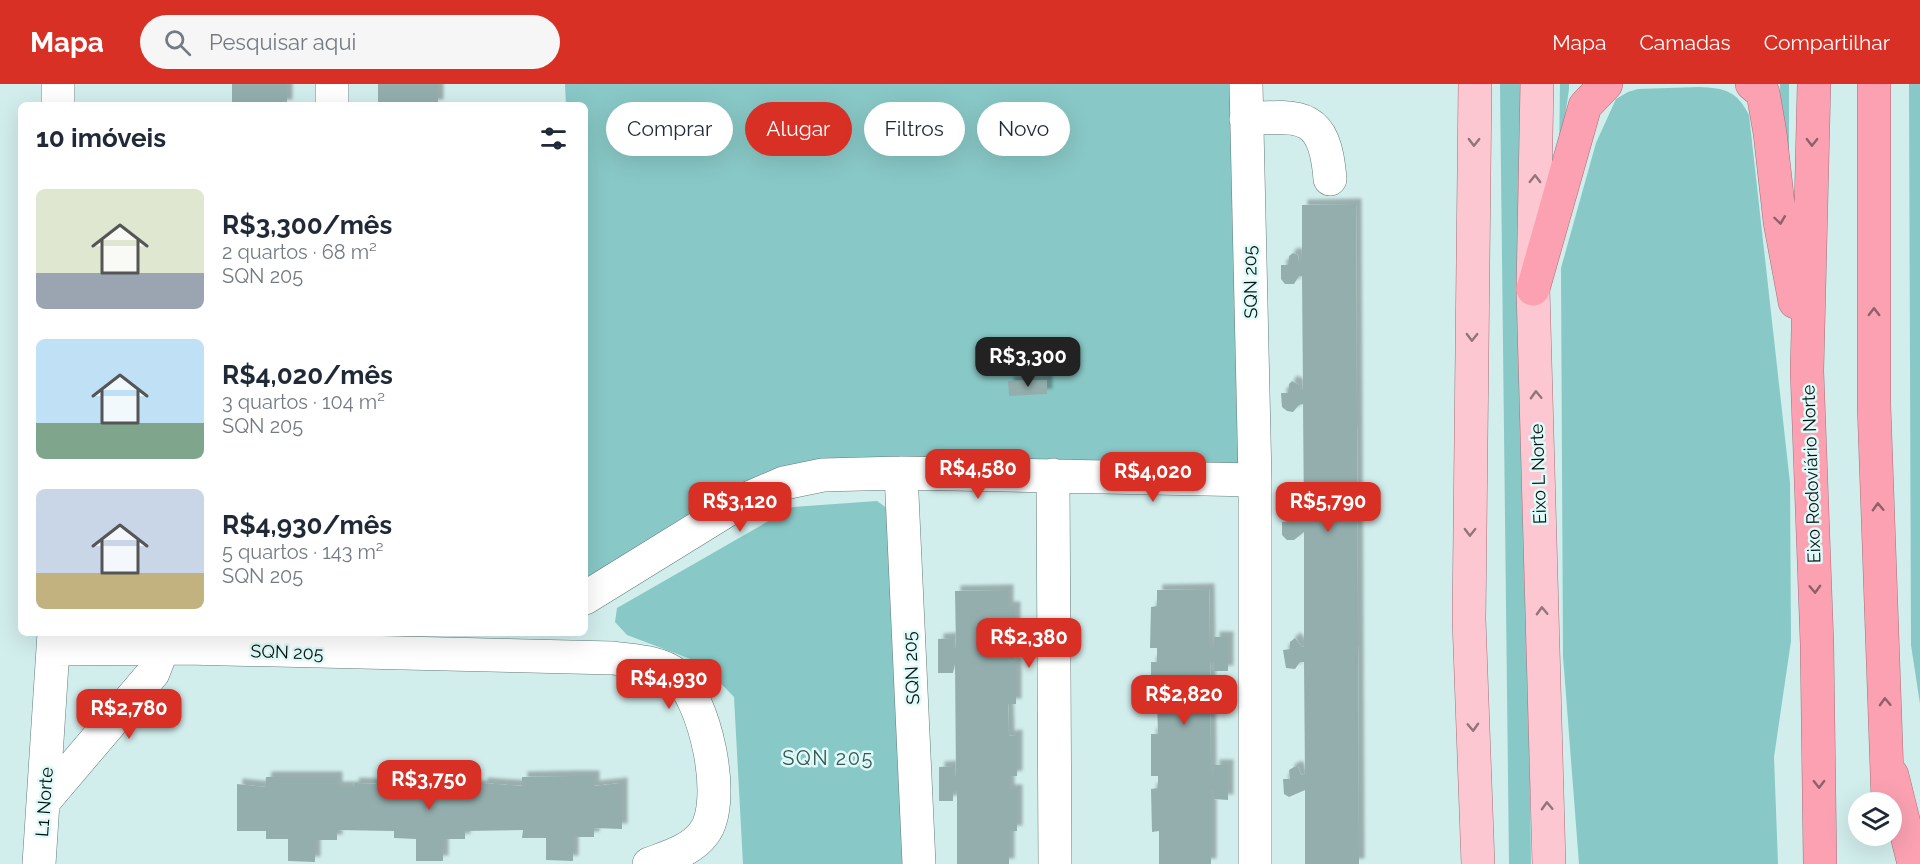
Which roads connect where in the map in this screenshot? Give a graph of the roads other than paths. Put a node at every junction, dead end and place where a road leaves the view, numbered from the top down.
1 (58, 84) edge
2 (332, 84) edge
3 (1246, 84) edge
4 (1475, 84) edge
5 (1537, 84) edge
6 (1814, 84) edge
7 (1874, 84) edge
8 (1759, 87) edge
9 (1592, 91) edge
10 (58, 102) edge
11 (332, 102) edge
12 (1246, 119) junction
13 (1330, 179) dead end
14 (1533, 289) junction
15 (1807, 371) junction
16 (902, 473) junction
17 (1053, 475) junction
18 (1255, 480) junction
19 (588, 596) edge
20 (54, 641) edge
21 (163, 644) edge
22 (518, 646) edge
23 (1887, 751) junction
24 (1888, 792) edge
25 (45, 800) junction
26 (1888, 846) edge
27 (39, 864) edge
28 (649, 864) edge
29 (919, 864) edge
30 (1055, 864) edge
31 (1255, 864) edge
32 (1479, 864) edge
33 (1549, 864) edge
34 (1820, 864) edge
35 (1889, 864) edge
36 (1914, 864) edge

1 - 10 street
2 - 11 street
3 - 12 street, SQN 205
4 -> 32 main road
14 -> 5 main road, Eixo L Norte
6 -> 15 highway, Eixo Rodoviário Norte
23 -> 7 highway
8 -> 15 highway
9 - 14 highway
12 - 13 street
12 - 18 street, SQN 205
33 -> 14 main road, Eixo L Norte
15 -> 34 highway, Eixo Rodoviário Norte
16 - 17 street
16 - 19 street
16 - 29 street, SQN 205
17 - 18 street
17 - 30 street
18 - 31 street, SQN 205
20 - 21 street, SQN 205
20 - 25 street, L1 Norte
21 - 22 street, SQN 205
21 - 25 street
22 - 28 street, SQN 205
23 - 24 highway
23 - 36 highway
25 - 27 street, L1 Norte
26 - 35 highway

